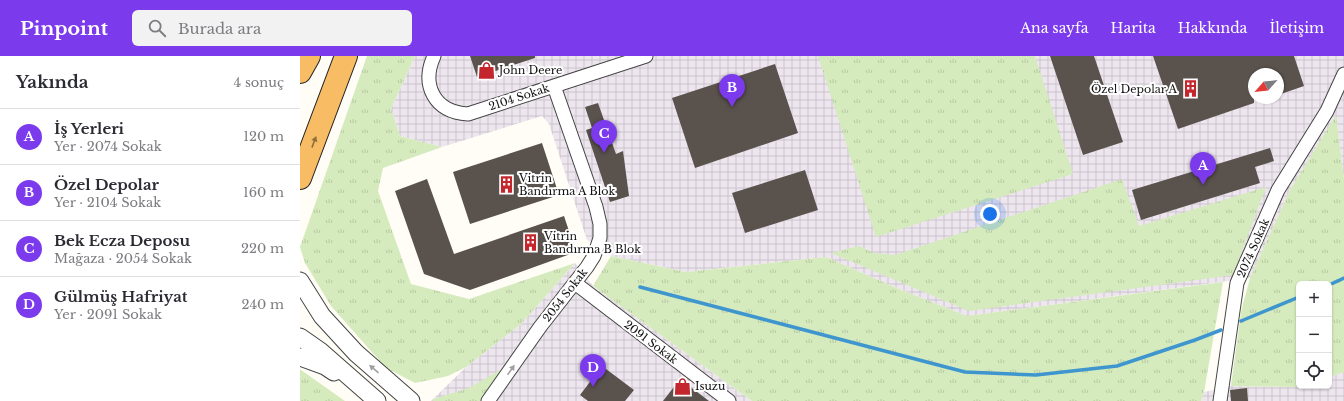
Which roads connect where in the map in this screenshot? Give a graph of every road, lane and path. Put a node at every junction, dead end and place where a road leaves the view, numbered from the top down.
1 (308, 56) edge
2 (346, 56) edge
3 (434, 56) edge
4 (646, 56) edge
5 (300, 72) edge
6 (1344, 74) edge
7 (554, 86) junction
8 (300, 178) edge
9 (300, 281) edge
10 (574, 284) junction
11 (300, 336) edge
12 (300, 356) edge
13 (372, 397) edge
14 (403, 399) edge
15 (488, 401) edge
16 (729, 401) edge
17 (1220, 401) edge

1 - 5 highway
8 -> 2 highway
3 - 7 street, 2104 Sokak
4 - 7 street, 2104 Sokak
6 - 17 street, 2074 Sokak
7 - 10 street, 2054 Sokak
14 -> 9 street
15 -> 10 street, 2054 Sokak
10 - 16 street, 2091 Sokak
11 - 13 street
12 - 13 street

